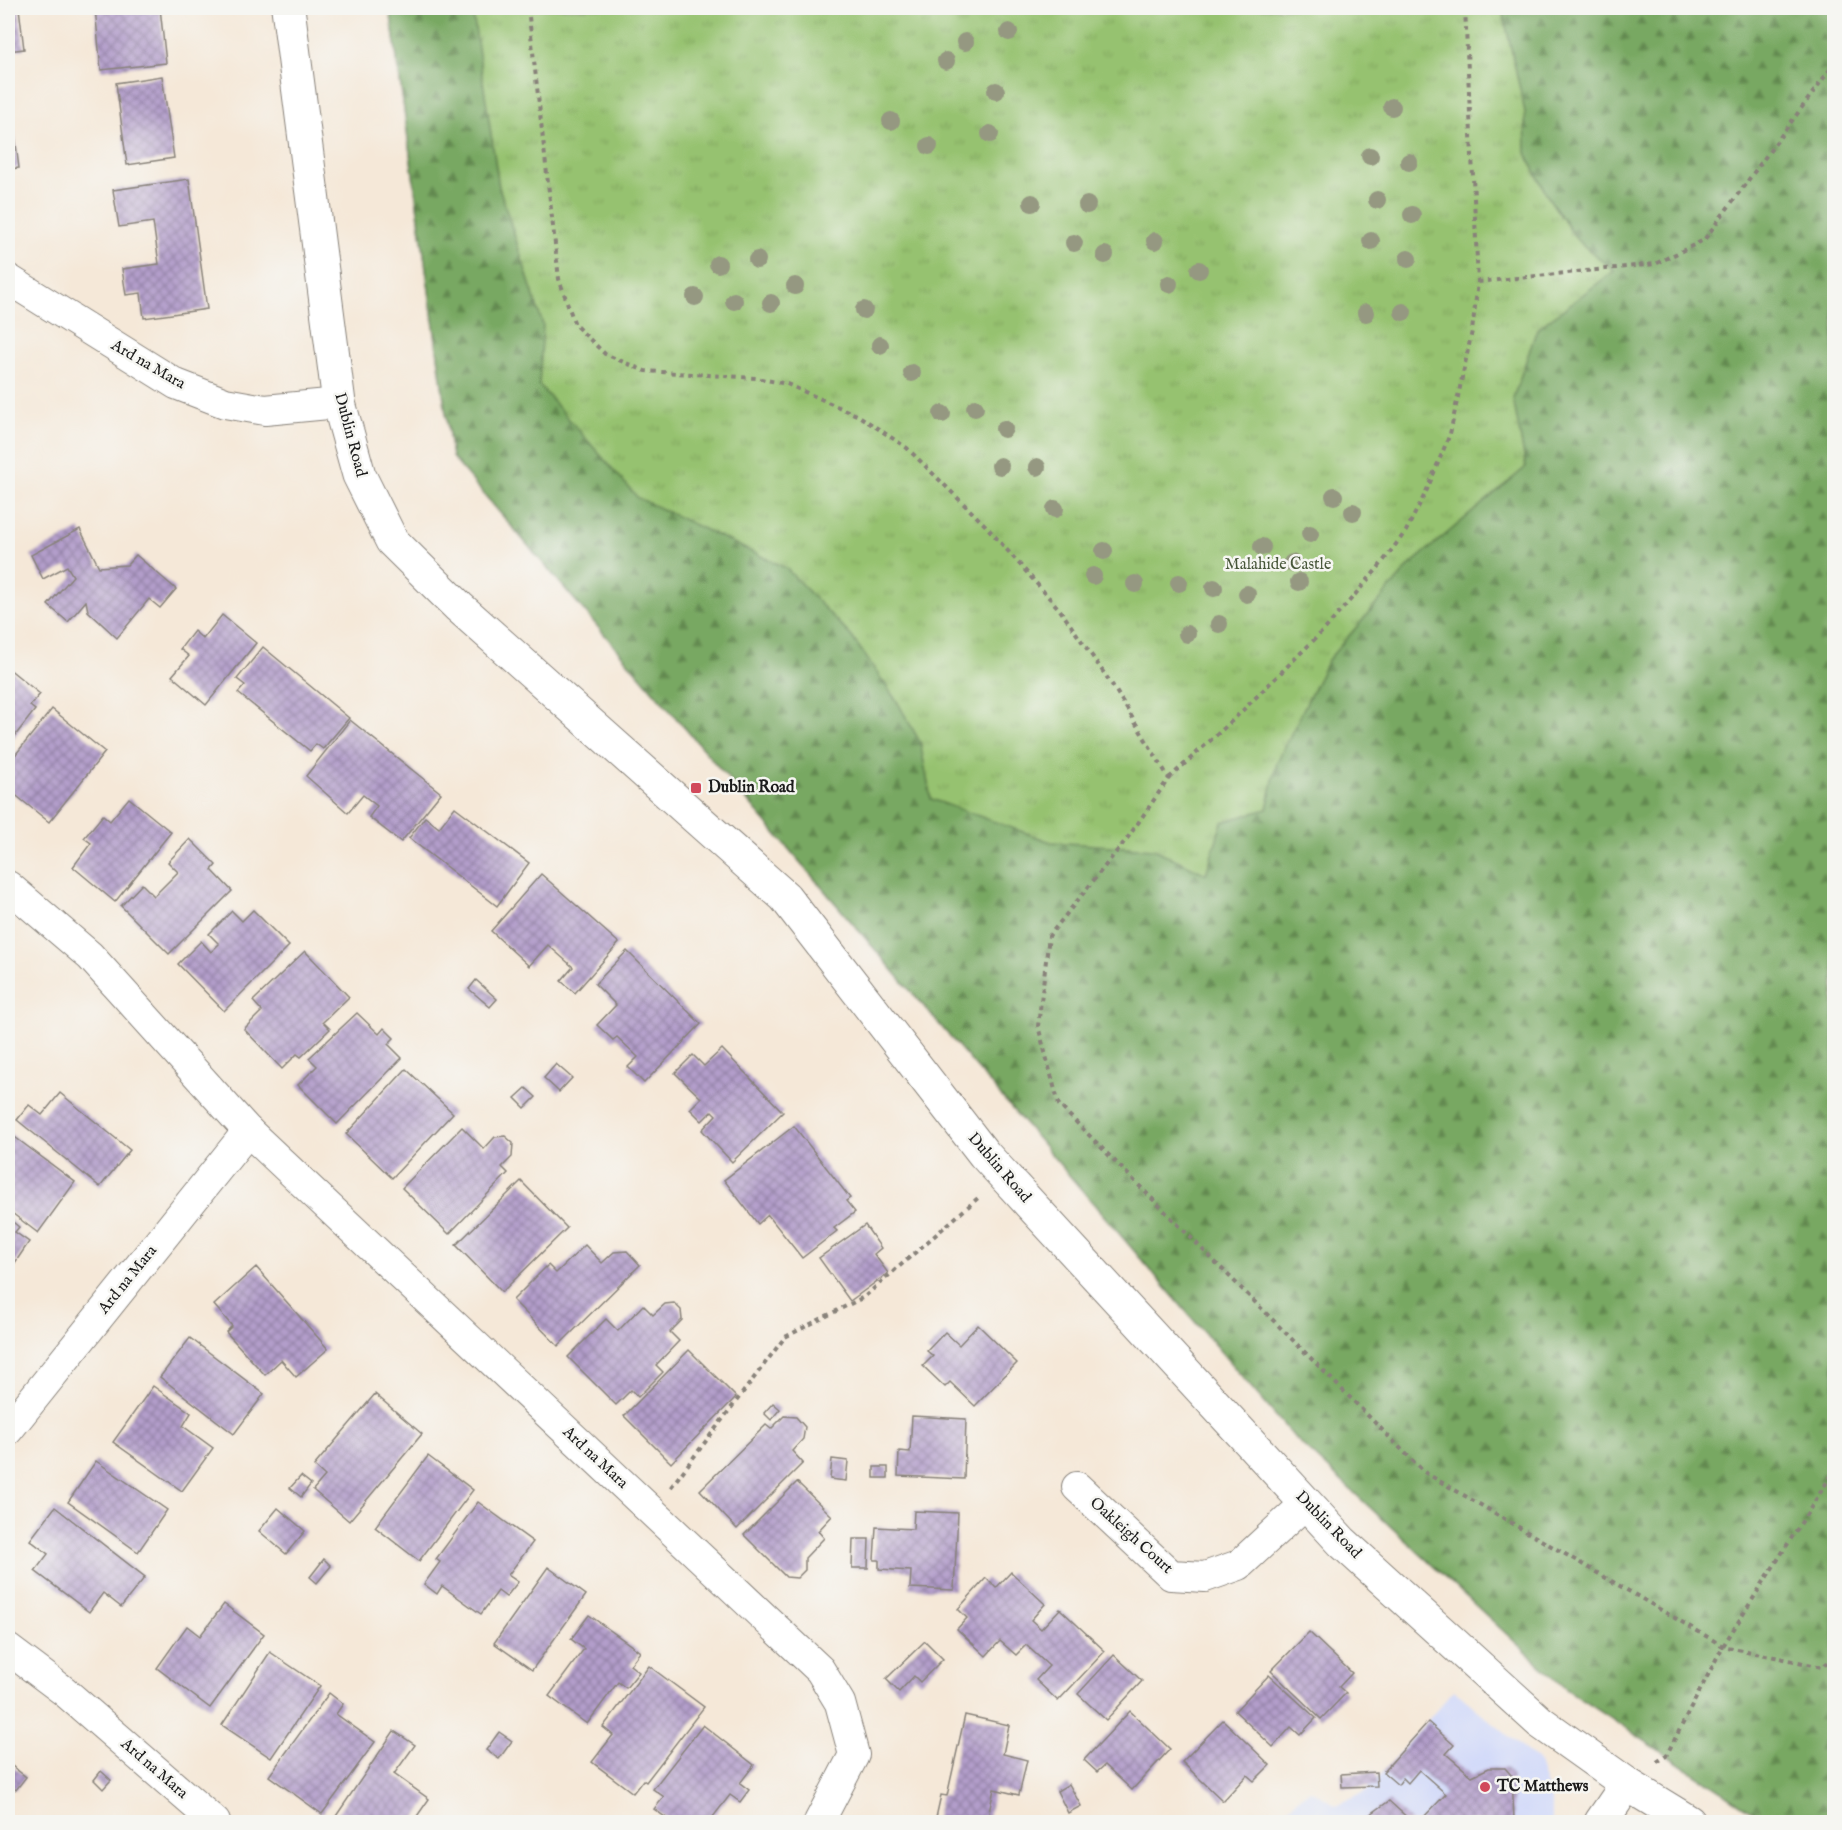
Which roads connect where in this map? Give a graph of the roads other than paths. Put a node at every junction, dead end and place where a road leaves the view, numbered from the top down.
1 (288, 8) edge
2 (8, 279) edge
3 (339, 403) junction
4 (8, 886) edge
5 (248, 1131) junction
6 (8, 1430) edge
7 (1077, 1487) dead end
8 (1306, 1503) junction
9 (8, 1649) edge
10 (1627, 1784) junction
11 (215, 1822) edge
12 (819, 1822) edge
13 (1601, 1822) edge
14 (1689, 1822) edge

1 - 3 main road, Dublin Road
2 - 3 street, Ard na Mara
3 - 8 main road, Dublin Road
4 - 5 street, Ard na Mara
5 - 6 street, Ard na Mara
5 - 12 street, Ard na Mara
7 - 8 street, Oakleigh Court
8 - 10 main road, Dublin Road
9 - 11 street, Ard na Mara
10 - 13 main road
10 - 14 main road, Dublin Road

